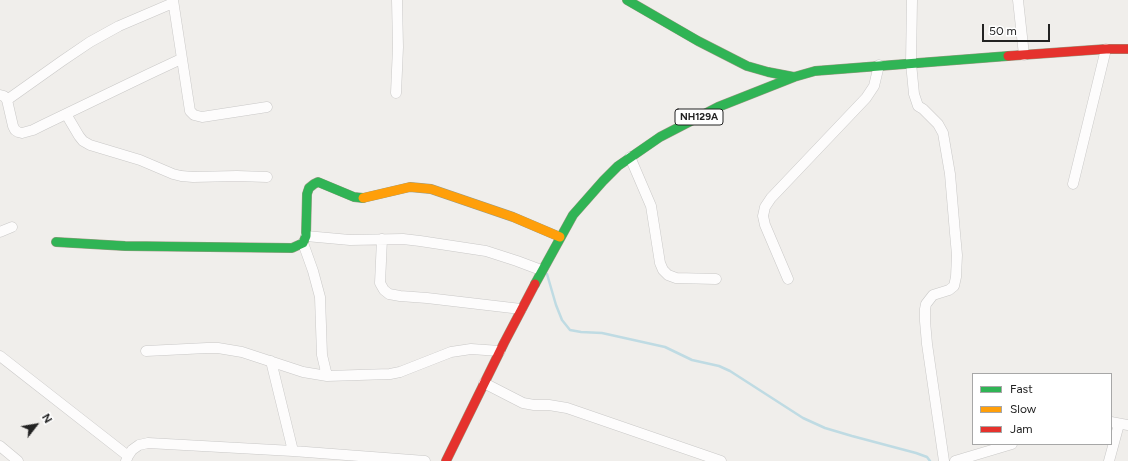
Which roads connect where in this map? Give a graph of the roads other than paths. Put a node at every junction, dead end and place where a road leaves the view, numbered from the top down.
1 (397, 0) edge
2 (627, 0) edge
3 (912, 0) edge
4 (1018, 0) edge
5 (173, 1) edge
6 (1106, 49) junction
7 (1128, 49) edge
8 (1024, 55) junction
9 (181, 59) junction
10 (912, 63) junction
11 (879, 65) junction
12 (794, 77) junction
13 (396, 93) dead end
14 (4, 97) edge
15 (267, 107) dead end
16 (66, 114) junction
17 (630, 157) junction
18 (266, 177) dead end
19 (1073, 184) dead end
20 (12, 227) dead end
21 (0, 232) edge
22 (560, 237) junction
23 (382, 239) junction
24 (305, 240) junction
25 (56, 242) dead end
26 (542, 270) junction
27 (716, 279) dead end
28 (788, 279) dead end
29 (521, 309) junction
30 (146, 351) dead end
31 (500, 351) junction
32 (0, 356) edge
33 (271, 362) junction
34 (327, 376) junction
35 (484, 382) junction
36 (1119, 424) edge
37 (1009, 445) edge
38 (0, 446) edge
39 (293, 451) junction
40 (127, 459) edge
41 (18, 461) edge
42 (411, 461) edge
43 (424, 461) edge
44 (446, 461) edge
45 (721, 461) edge
46 (944, 461) edge
47 (955, 461) edge
48 (1109, 461) edge

1 - 13 street
2 - 12 main road
3 - 10 street
4 - 8 street
5 - 9 street
5 - 14 street
6 - 7 main road, NH129A
6 - 8 main road, NH129A
6 - 19 street
8 - 10 main road, NH129A
9 - 15 street
9 - 16 street
10 - 11 main road, NH129A
10 - 46 street
11 - 12 main road, NH129A
11 - 28 street
12 - 17 main road, NH129A
14 - 16 street
16 - 18 street
17 - 22 main road, NH129A
17 - 27 street
20 - 21 street
22 - 24 main road
22 - 26 main road, NH129A
23 - 24 street
23 - 26 street
23 - 29 street
24 - 25 main road
24 - 34 street
26 - 29 main road, NH129A
29 - 31 main road, NH129A
30 - 33 street
31 - 34 street
31 - 35 main road, NH129A
32 - 40 street
33 - 34 street
33 - 39 street
35 - 44 main road, NH129A
35 - 45 street
36 - 48 street
37 - 47 street
38 - 41 street
39 - 40 street
39 - 42 street
42 - 43 street

